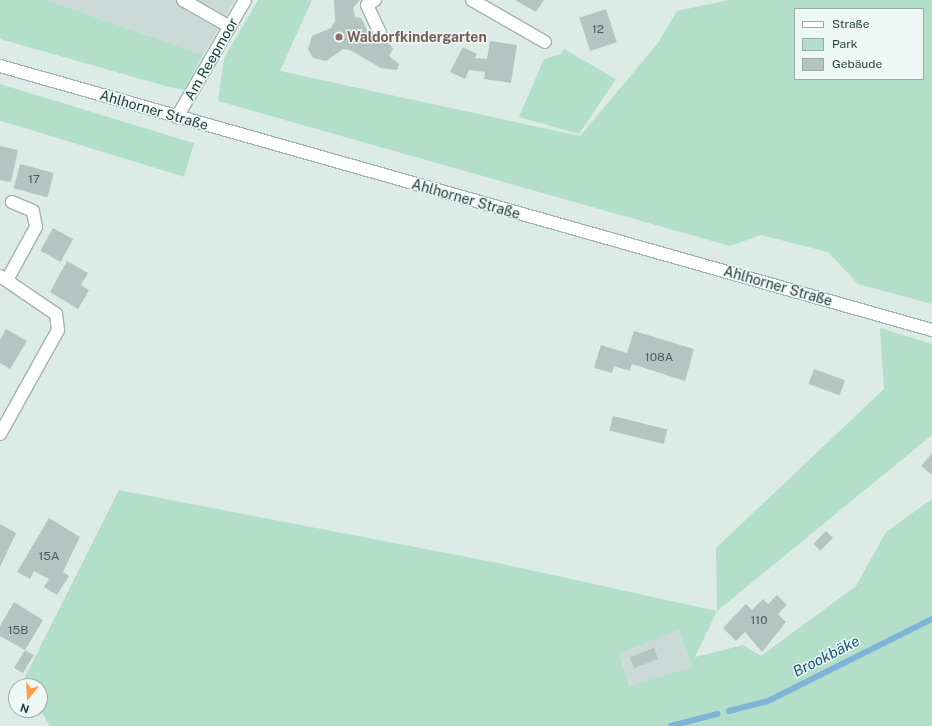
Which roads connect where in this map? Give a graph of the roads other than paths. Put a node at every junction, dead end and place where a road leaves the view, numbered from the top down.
1 (183, 0) edge
2 (245, 0) edge
3 (375, 0) edge
4 (472, 0) edge
5 (230, 27) junction
6 (380, 32) dead end
7 (545, 42) dead end
8 (0, 66) edge
9 (177, 117) junction
10 (12, 202) dead end
11 (3, 278) edge
12 (932, 330) edge
13 (0, 434) edge

1 - 5 street
2 - 5 street, Am Reepmoor
3 - 6 street
4 - 7 street
5 - 9 street, Am Reepmoor
8 - 9 street, Ahlhorner Straße
9 - 12 street, Ahlhorner Straße
10 - 11 street
11 - 13 street

